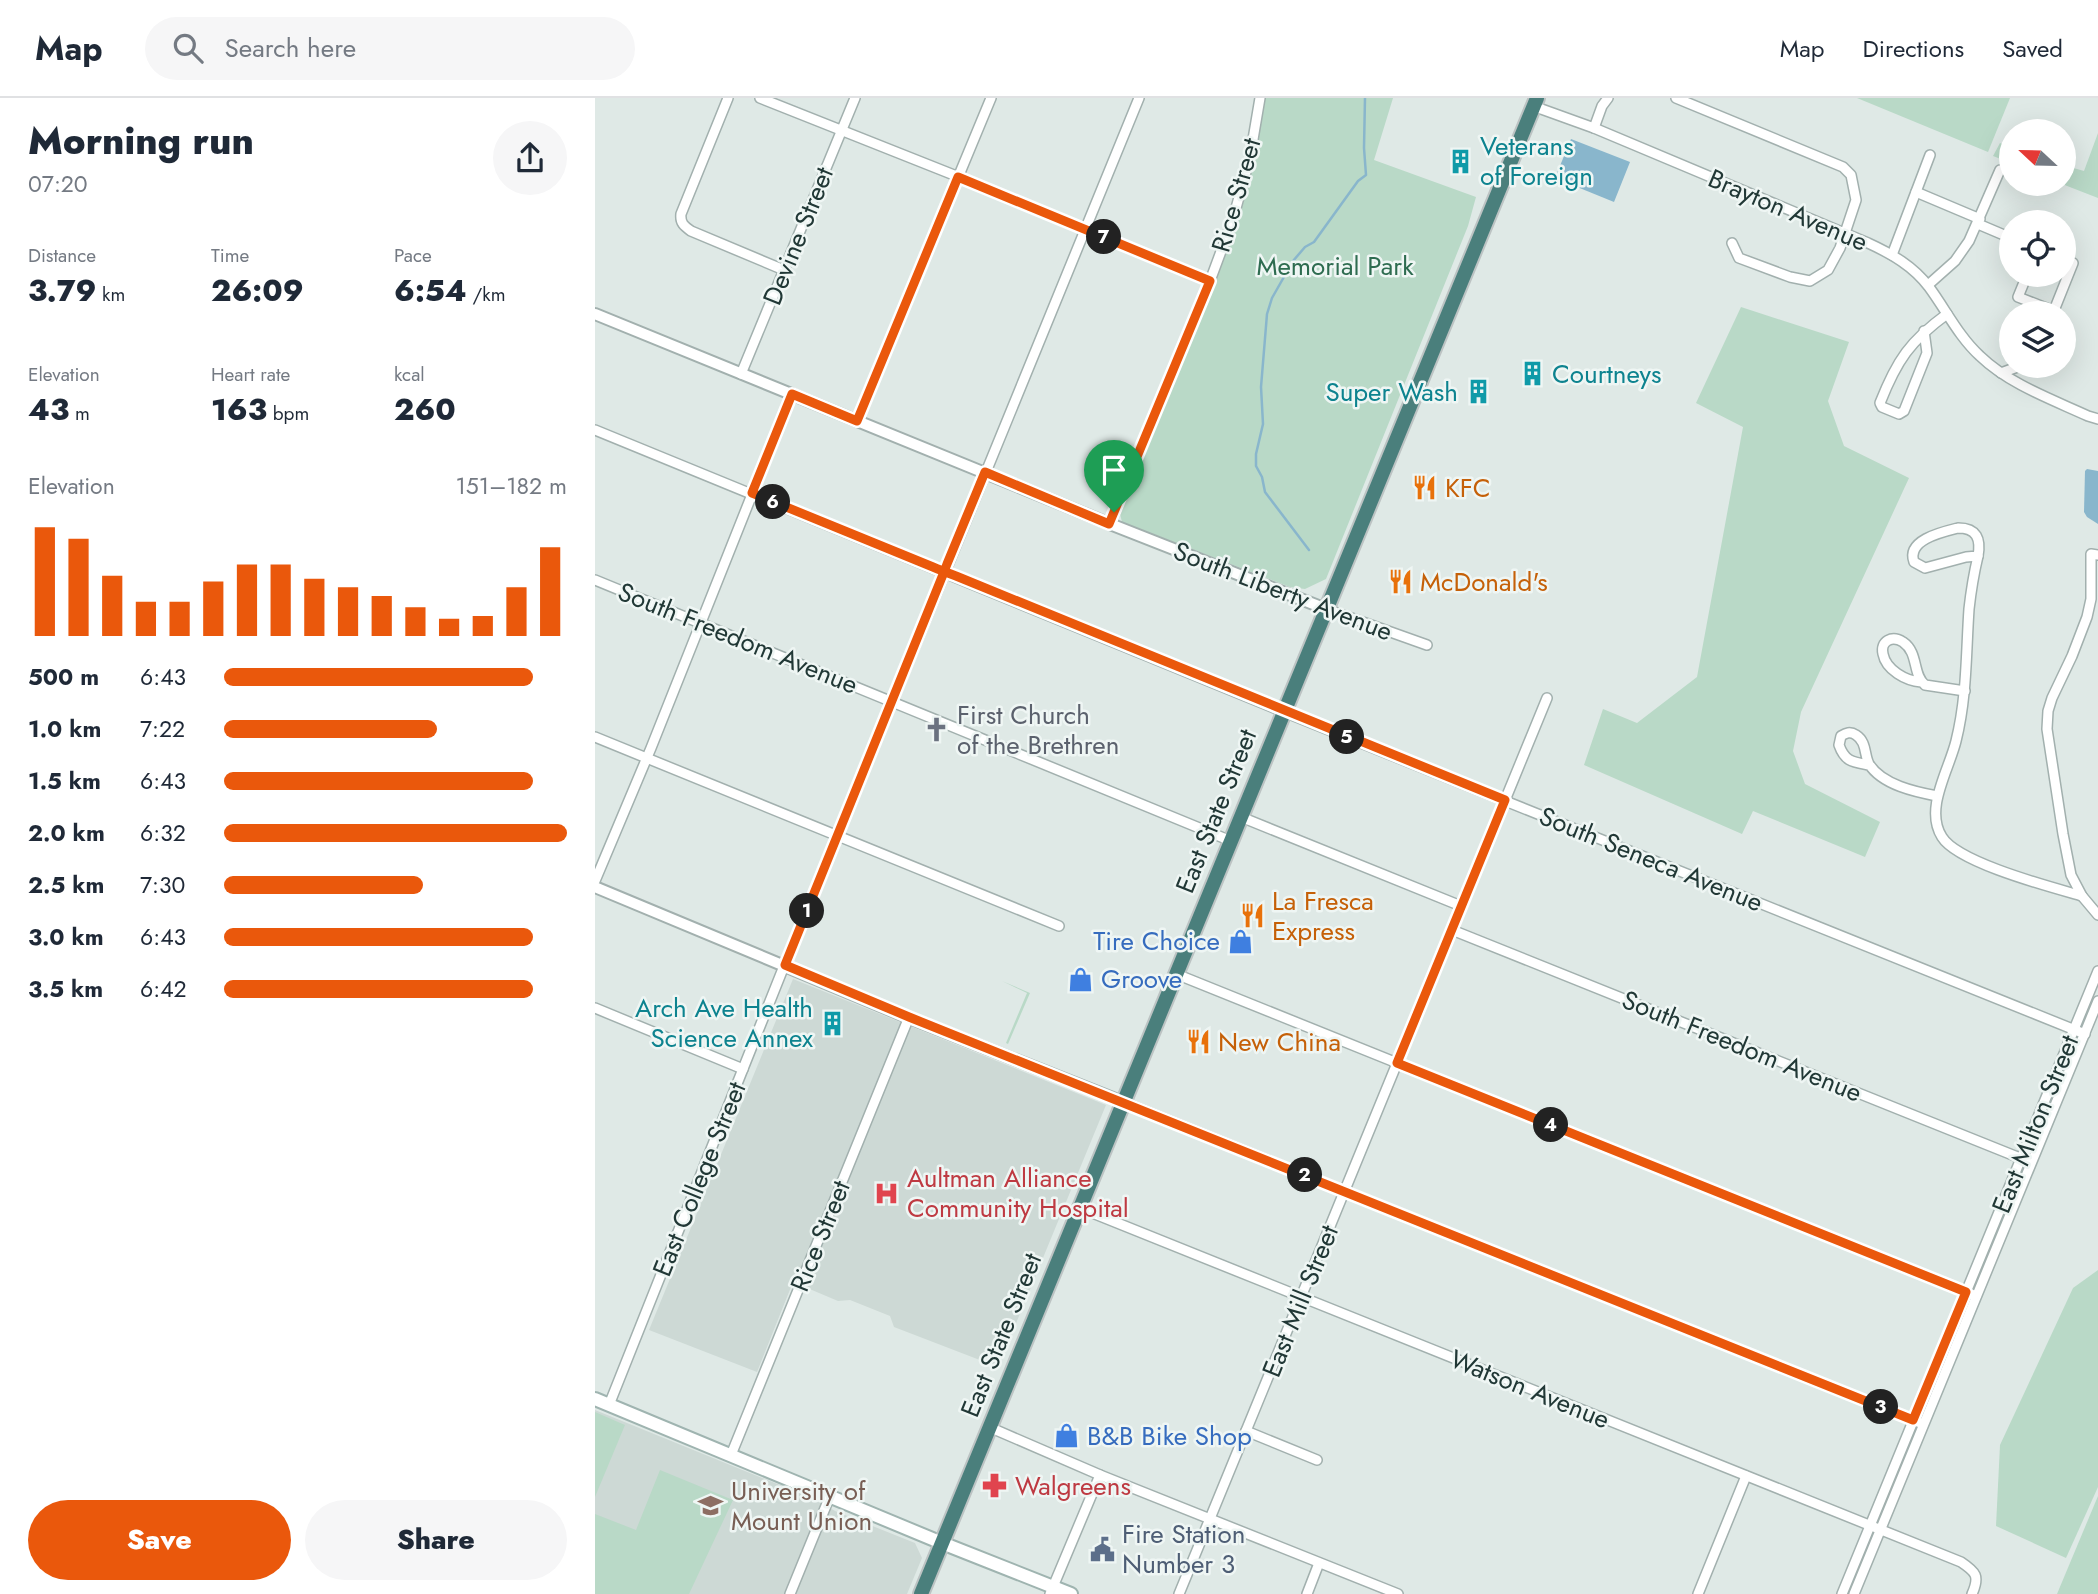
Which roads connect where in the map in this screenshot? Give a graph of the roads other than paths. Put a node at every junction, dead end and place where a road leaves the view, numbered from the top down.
1 (728, 98) edge
2 (760, 98) edge
3 (855, 98) edge
4 (991, 98) edge
5 (1139, 98) edge
6 (1260, 98) edge
7 (1608, 98) edge
8 (1677, 98) edge
9 (1535, 102) edge
10 (1594, 128) junction
11 (842, 131) junction
12 (1930, 155) dead end
13 (1999, 172) edge
14 (958, 177) junction
15 (1916, 192) junction
16 (1979, 222) junction
17 (1084, 229) junction
18 (1999, 232) edge
19 (1845, 233) junction
20 (1732, 243) dead end
21 (1892, 255) junction
22 (784, 270) junction
23 (1210, 281) junction
24 (1928, 285) junction
25 (2022, 287) edge
26 (2027, 301) edge
27 (595, 314) edge
28 (1947, 314) junction
29 (1924, 331) junction
30 (1999, 371) edge
31 (741, 374) junction
32 (2011, 378) edge
33 (792, 394) junction
34 (2098, 419) edge
35 (857, 421) junction
36 (595, 430) edge
37 (985, 472) junction
38 (752, 493) junction
39 (1109, 524) junction
40 (2095, 555) edge
41 (1977, 556) junction
42 (944, 572) junction
43 (595, 580) edge
44 (1326, 609) junction
45 (701, 622) junction
46 (1427, 645) dead end
47 (1921, 682) junction
48 (1965, 691) junction
49 (1547, 698) dead end
50 (892, 702) junction
51 (1284, 712) junction
52 (595, 737) edge
53 (646, 758) junction
54 (1869, 765) dead end
55 (1937, 796) junction
56 (1505, 800) junction
57 (1241, 817) junction
58 (837, 836) junction
59 (1231, 841) junction
60 (595, 881) edge
61 (595, 887) edge
62 (2082, 896) junction
63 (1461, 906) junction
64 (2098, 915) edge
65 (1059, 926) dead end
66 (1452, 930) junction
67 (785, 965) junction
68 (2098, 971) edge
69 (1176, 974) junction
70 (2096, 982) edge
71 (2098, 1001) edge
72 (595, 1008) edge
73 (909, 1017) junction
74 (2074, 1029) junction
75 (2084, 1034) junction
76 (1397, 1063) junction
77 (743, 1069) junction
78 (1123, 1102) junction
79 (2021, 1158) junction
80 (2031, 1163) junction
81 (1345, 1192) junction
82 (1080, 1208) junction
83 (1992, 1227) junction
84 (2003, 1231) junction
85 (1966, 1292) junction
86 (1976, 1296) junction
87 (1301, 1297) junction
88 (1936, 1364) junction
89 (1946, 1369) junction
90 (595, 1399) edge
91 (609, 1405) junction
92 (1913, 1420) junction
93 (1923, 1424) junction
94 (989, 1427) junction
95 (1246, 1431) junction
96 (731, 1455) junction
97 (1317, 1460) dead end
98 (1100, 1475) junction
99 (1890, 1475) junction
100 (1746, 1476) junction
101 (1901, 1479) junction
102 (831, 1496) junction
103 (1210, 1519) junction
104 (1870, 1525) junction
105 (1880, 1529) junction
106 (942, 1543) junction
107 (1319, 1563) junction
108 (1051, 1590) edge
109 (1842, 1592) edge
110 (790, 1594) edge
111 (921, 1594) edge
112 (1071, 1594) edge
113 (1179, 1594) edge
114 (1307, 1594) edge
115 (1397, 1594) edge
116 (1698, 1594) edge
117 (1854, 1594) edge
118 (1972, 1594) edge

1 - 22 street
2 - 11 street
3 - 11 street, Devine Street
4 - 14 street
5 - 17 street, East College Street
6 - 23 street, Rice Street
7 - 10 street
8 - 19 street
9 - 10 street, Brayton Avenue
9 - 44 highway, East State Street
10 - 19 street, Brayton Avenue
11 - 14 street
11 - 22 street, Devine Street
12 - 15 street
13 - 16 street
14 - 17 street
14 - 35 street
15 - 16 street
15 - 21 street
16 - 18 street
16 - 24 street
17 - 23 street
17 - 37 street, East College Street
19 - 20 street
19 - 21 street, Brayton Avenue
21 - 24 street, Brayton Avenue
22 - 31 street, Devine Street
23 - 39 street, Rice Street
24 - 28 street, Brayton Avenue
25 - 26 street
27 - 31 street, South Liberty Avenue
28 - 29 street
28 - 30 street, Brayton Avenue
29 - 29 street
31 - 33 street, South Liberty Avenue
32 - 34 street, Brayton Avenue
33 - 35 street, South Liberty Avenue
33 - 38 street
35 - 37 street, South Liberty Avenue
36 - 38 street, South Seneca Avenue
37 - 39 street, South Liberty Avenue
37 - 42 street, East College Street
38 - 42 street, South Seneca Avenue
38 - 45 street
39 - 44 street, South Liberty Avenue
40 - 62 street
41 - 41 street
41 - 48 street
42 - 50 street, East College Street
42 - 51 street, South Seneca Avenue
43 - 45 street, South Freedom Avenue
44 - 46 street, South Liberty Avenue
44 - 51 highway, East State Street
45 - 50 street, South Freedom Avenue
45 - 53 street
47 - 47 street
47 - 48 street
48 - 55 street
49 - 56 street, East Mill Street
50 - 58 street, East College Street
50 - 59 street, South Freedom Avenue
51 - 56 street, South Seneca Avenue
51 - 57 highway, East State Street
52 - 53 street
53 - 58 street
53 - 60 street
54 - 55 street
55 - 62 street
56 - 63 street, East Mill Street
56 - 74 street, South Seneca Avenue
57 - 59 highway, East State Street
57 - 63 street
58 - 65 street
58 - 67 street, East College Street
59 - 69 highway, East State Street
61 - 67 street
62 - 64 street
63 - 66 street, East Mill Street
66 - 76 street, East Mill Street
66 - 79 street, South Freedom Avenue
67 - 73 street
67 - 77 street, East College Street
68 - 70 street, East Milton Street
69 - 76 street
69 - 78 highway, East State Street
70 - 74 street, East Milton Street
71 - 75 street, East Milton Street
72 - 77 street
73 - 78 street
73 - 96 street, Rice Street
74 - 75 street, South Seneca Avenue
74 - 79 street, East Milton Street
75 - 80 street, East Milton Street
76 - 81 street, East Mill Street
76 - 85 street
77 - 91 street, East College Street
78 - 81 street
78 - 82 highway, East State Street
79 - 80 street, South Freedom Avenue
79 - 83 street, East Milton Street
80 - 84 street, East Milton Street
81 - 87 street, East Mill Street
81 - 92 street
82 - 87 street, Watson Avenue
82 - 94 highway, East State Street
83 - 84 street, East Milton Street
83 - 85 street, East Milton Street
84 - 86 street, East Milton Street
85 - 86 street
85 - 88 street, East Milton Street
86 - 89 street, East Milton Street
87 - 95 street, East Mill Street
87 - 100 street, Watson Avenue
88 - 89 street
88 - 92 street, East Milton Street
89 - 93 street, East Milton Street
90 - 91 main road
91 - 96 main road
92 - 93 street
92 - 99 street, East Milton Street
93 - 101 street, East Milton Street
94 - 98 street
94 - 106 highway, East State Street
95 - 97 street
95 - 103 street, East Mill Street
96 - 102 main road
98 - 103 street
98 - 108 street
99 - 101 street
99 - 104 street, East Milton Street
100 - 104 street, Watson Avenue
100 - 116 street
101 - 105 street, East Milton Street
102 - 106 main road
102 - 110 street
103 - 107 street
103 - 113 street, East Mill Street
104 - 105 street, Watson Avenue
104 - 109 street, East Milton Street
105 - 117 street, East Milton Street
105 - 118 street, Watson Avenue
106 - 108 main road
106 - 111 highway, East State Street
107 - 114 street
107 - 115 street
108 - 112 main road
109 - 117 street, East Milton Street

